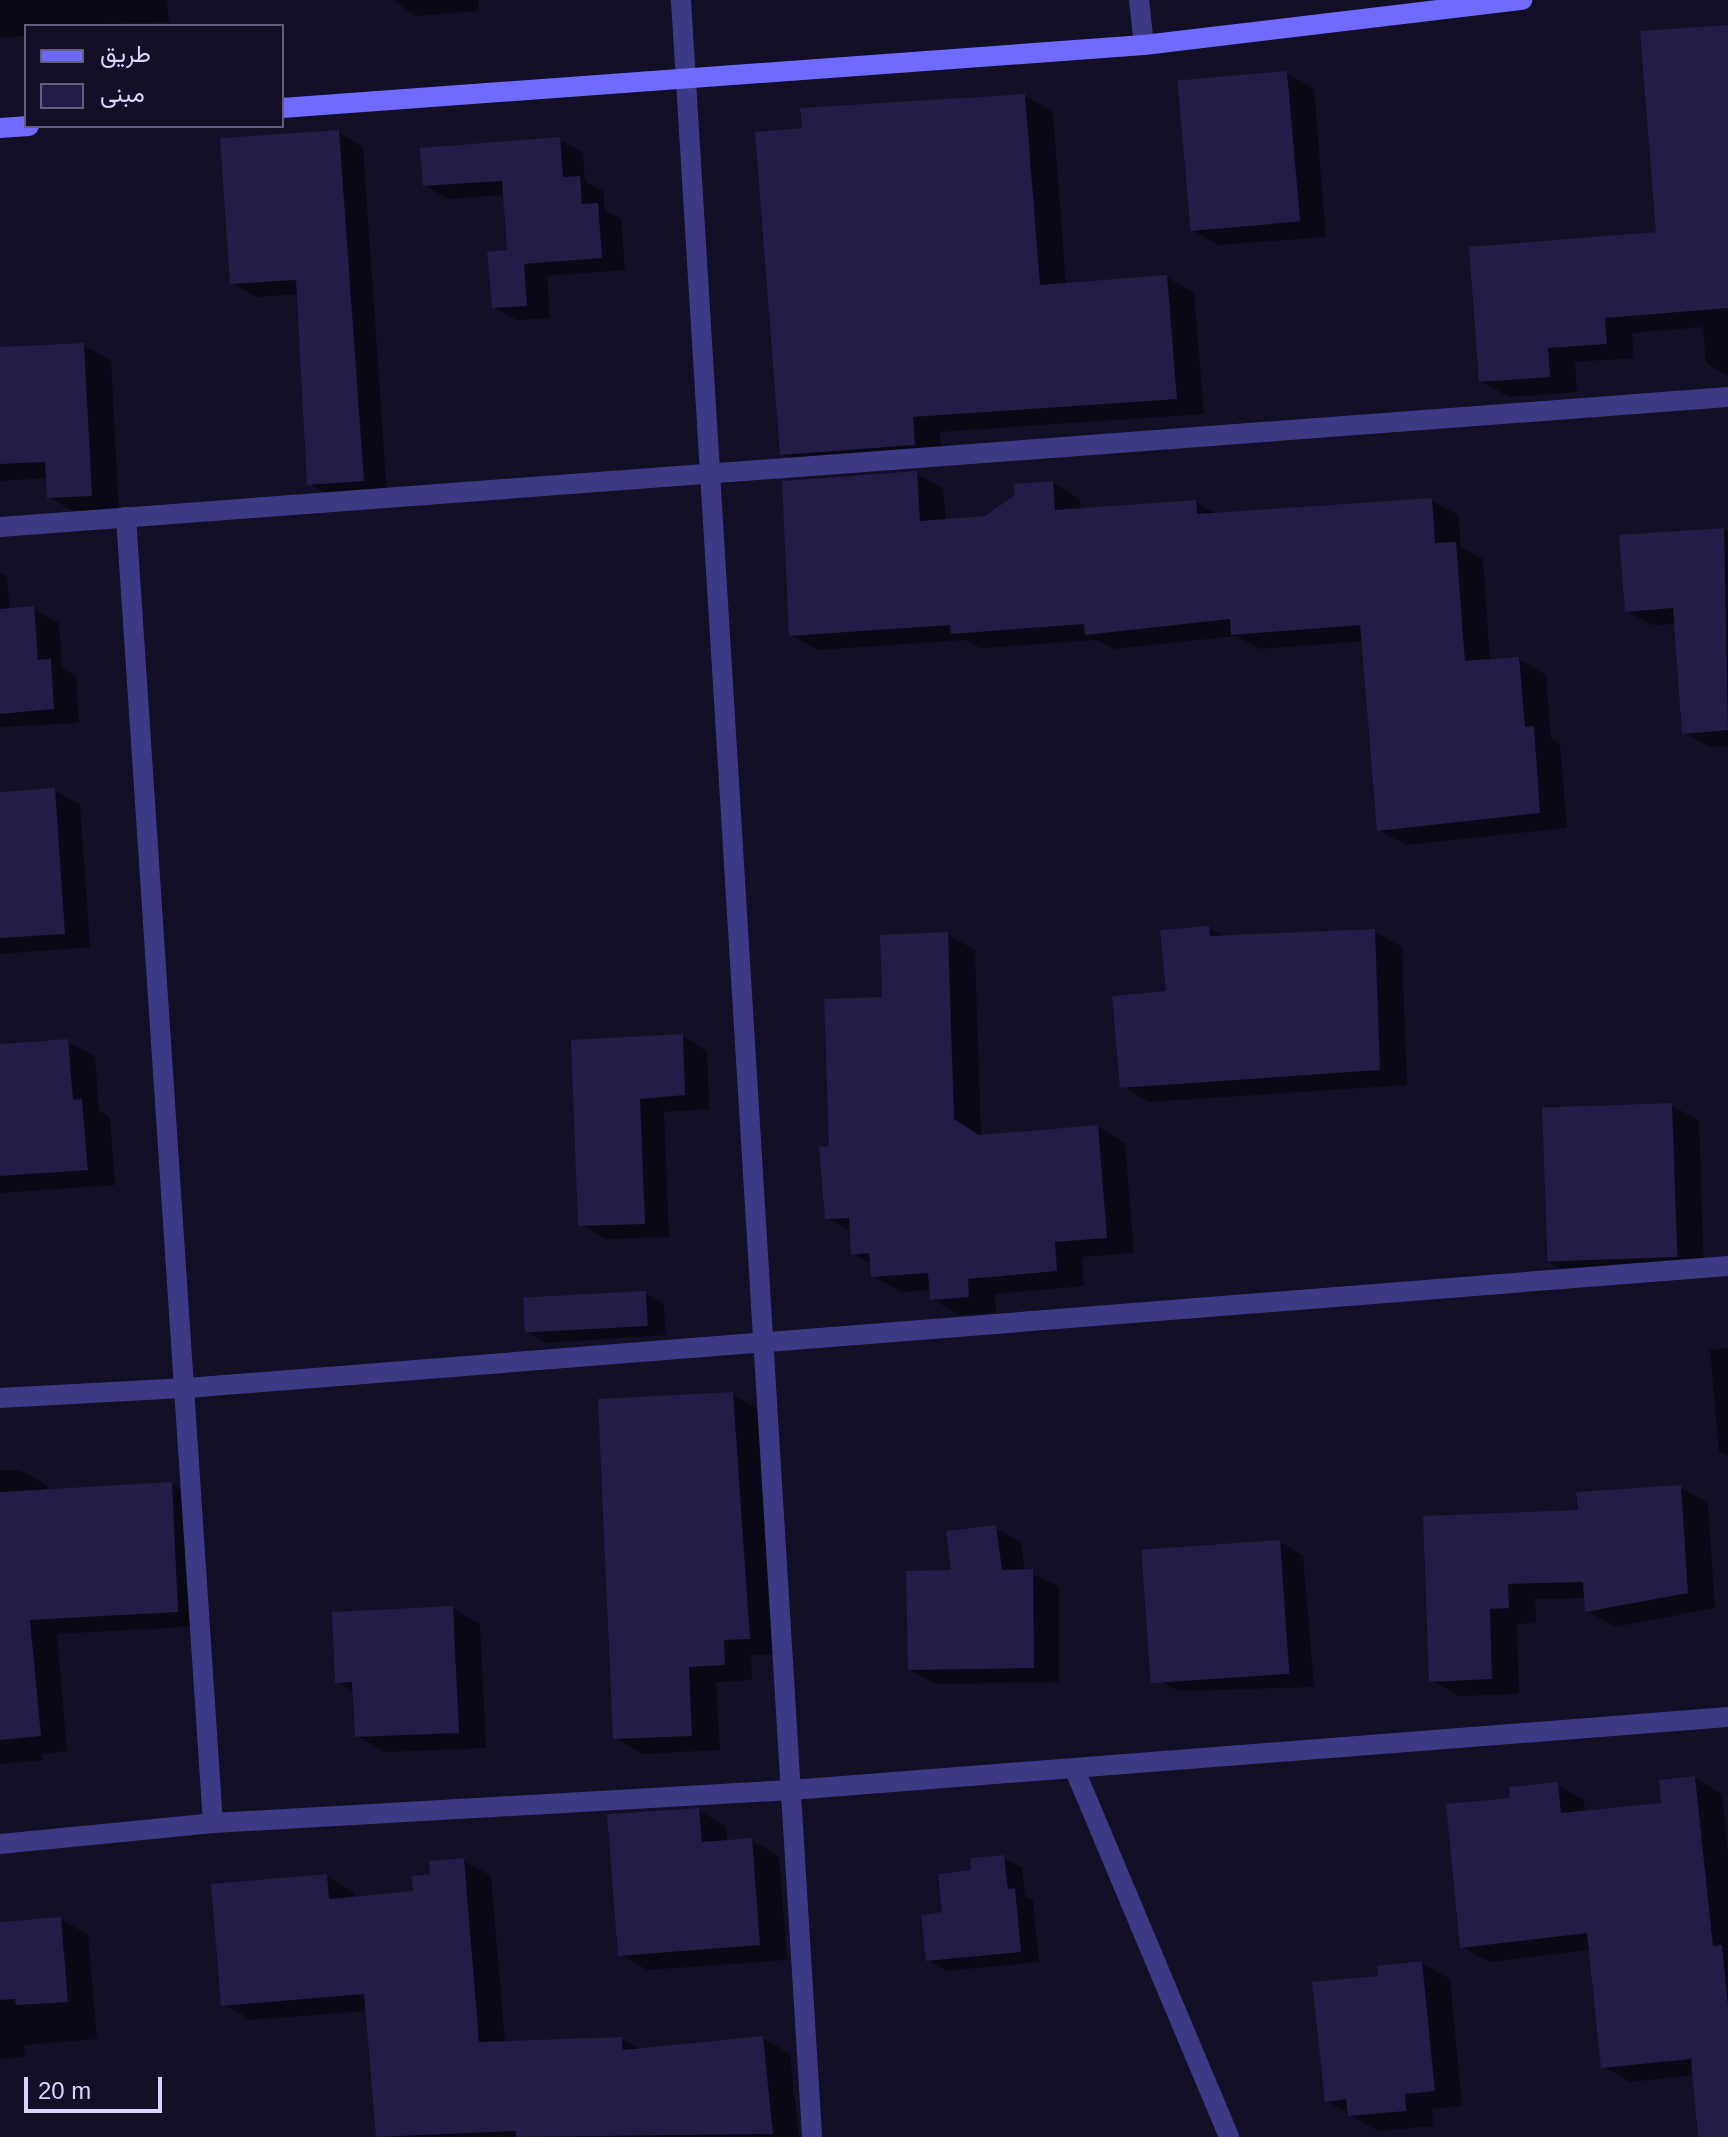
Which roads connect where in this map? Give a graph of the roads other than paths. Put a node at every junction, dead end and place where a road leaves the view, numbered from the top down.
1 (681, 0) edge
2 (1139, 0) edge
3 (1522, 0) edge
4 (1144, 45) junction
5 (686, 78) junction
6 (284, 108) edge
7 (24, 126) edge
8 (0, 128) edge
9 (1728, 397) edge
10 (713, 473) junction
11 (126, 517) junction
12 (0, 527) edge
13 (1728, 1266) edge
14 (763, 1343) junction
15 (187, 1388) junction
16 (0, 1398) edge
17 (1728, 1717) edge
18 (1074, 1768) junction
19 (791, 1790) junction
20 (213, 1823) junction
21 (0, 1844) edge
22 (812, 2137) edge
23 (1229, 2137) edge

1 - 5 street
2 - 4 street
3 - 4 street
4 - 5 street
5 - 6 street
5 - 10 street
7 - 8 street
9 - 10 street
10 - 11 street
10 - 14 street
11 - 12 street
11 - 15 street
13 - 14 street
14 - 15 street
14 - 19 street
15 - 16 street
15 - 20 street
17 - 18 street
18 - 19 street
18 - 23 street
19 - 20 street
19 - 22 street
20 - 21 street

